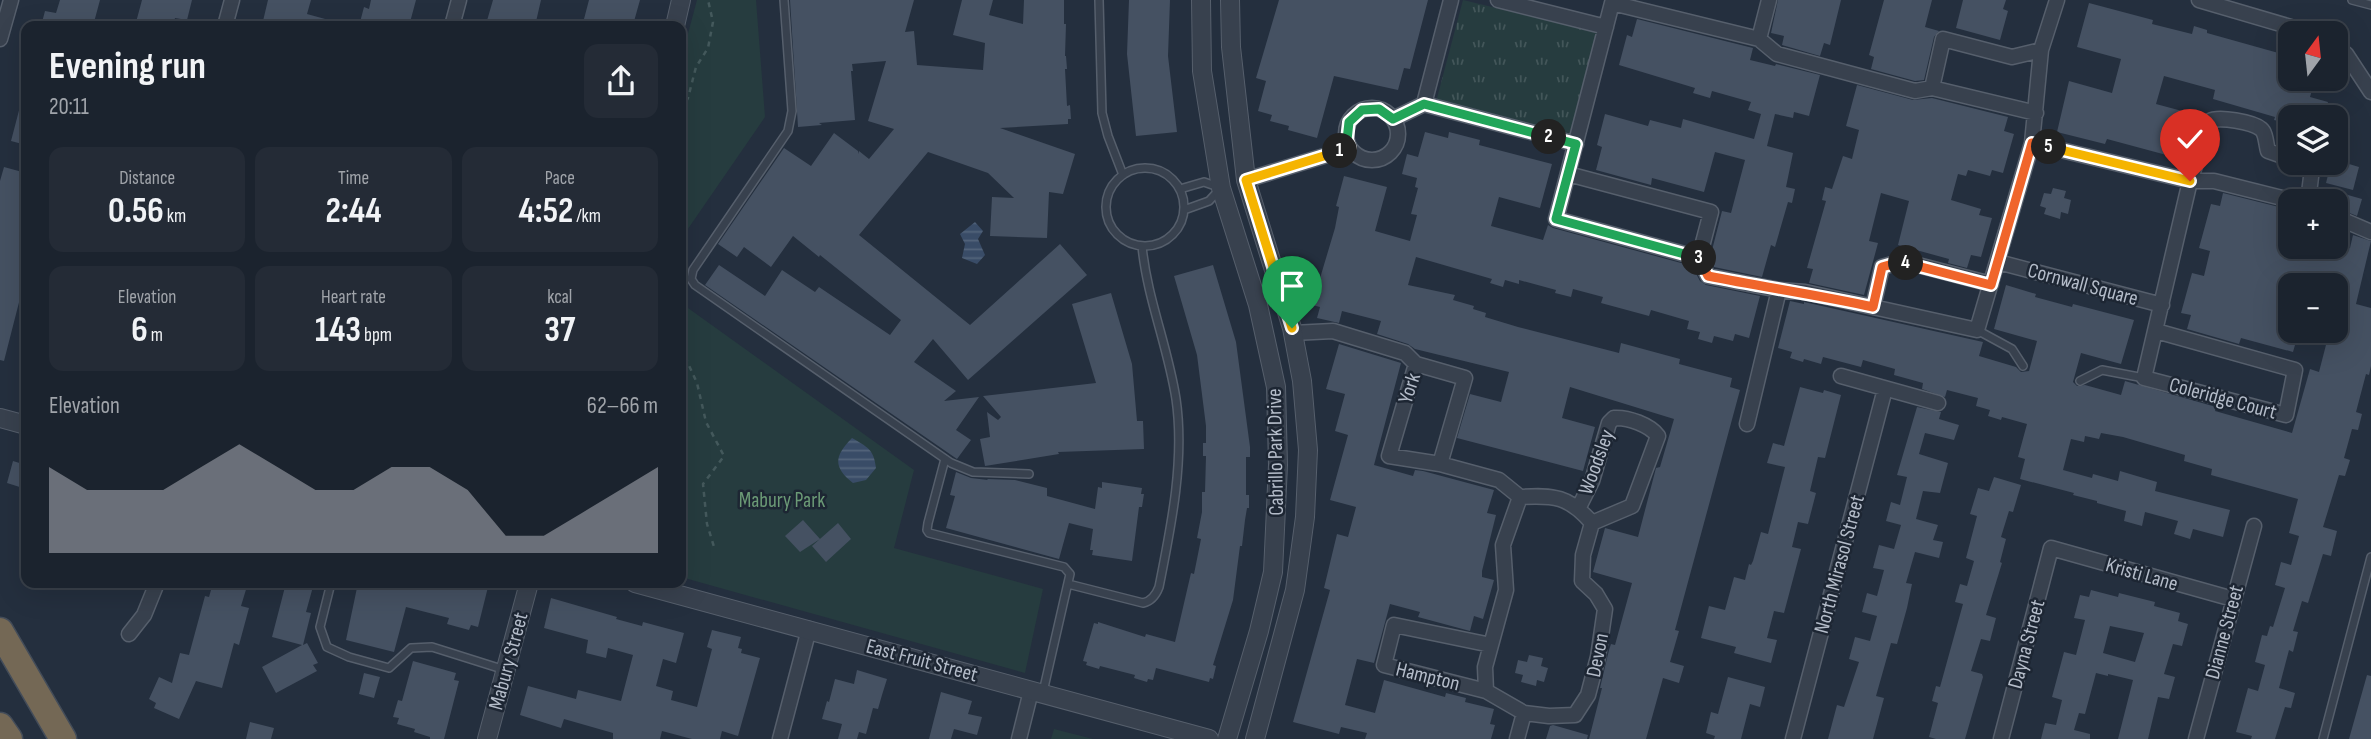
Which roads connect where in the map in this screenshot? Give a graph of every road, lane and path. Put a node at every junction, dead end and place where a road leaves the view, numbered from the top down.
1 (11, 0) edge
2 (232, 0) edge
3 (459, 0) edge
4 (681, 0) edge
5 (708, 0) edge
6 (784, 0) edge
7 (1099, 0) edge
8 (1201, 0) edge
9 (1230, 0) edge
10 (1451, 0) edge
11 (1498, 0) edge
12 (1769, 0) edge
13 (2057, 0) edge
14 (2199, 0) edge
15 (2352, 0) edge
16 (1612, 1) edge
17 (2371, 5) edge
18 (226, 21) edge
19 (453, 21) edge
20 (676, 21) edge
21 (2278, 23) edge
22 (1606, 27) junction
23 (0, 39) edge
24 (1759, 39) junction
25 (2041, 50) junction
26 (2348, 57) edge
27 (1932, 88) junction
28 (2371, 92) edge
29 (686, 101) edge
30 (1424, 104) junction
31 (2036, 113) junction
32 (1393, 119) junction
33 (2032, 143) junction
34 (1576, 144) junction
35 (1350, 148) junction
36 (2278, 154) edge
37 (1568, 174) junction
38 (1123, 175) junction
39 (1246, 180) junction
40 (2190, 181) junction
41 (1221, 188) junction
42 (1180, 189) junction
43 (2278, 197) edge
44 (1184, 210) junction
45 (2348, 222) edge
46 (2371, 232) edge
47 (1142, 246) junction
48 (1699, 257) junction
49 (1998, 262) junction
50 (1991, 285) junction
51 (1779, 290) junction
52 (2162, 305) junction
53 (1873, 307) junction
54 (1977, 330) junction
55 (2156, 331) junction
56 (1293, 333) junction
57 (686, 359) edge
58 (1416, 364) junction
59 (2024, 366) dead end
60 (1841, 376) dead end
61 (2144, 378) junction
62 (2080, 381) dead end
63 (1885, 389) junction
64 (1938, 403) dead end
65 (0, 418) edge
66 (21, 424) edge
67 (1747, 424) dead end
68 (945, 459) junction
69 (1440, 464) junction
70 (1030, 474) dead end
71 (1520, 497) junction
72 (1578, 507) junction
73 (1592, 523) junction
74 (2254, 526) dead end
75 (2051, 548) joint
76 (715, 550) dead end
77 (2371, 556) edge
78 (1068, 584) junction
79 (155, 588) edge
80 (330, 588) edge
81 (528, 588) edge
82 (654, 588) edge
83 (2233, 599) junction
84 (809, 629) junction
85 (0, 631) edge
86 (129, 634) dead end
87 (1491, 646) junction
88 (505, 670) junction
89 (1486, 691) junction
90 (1037, 692) junction
91 (1524, 713) junction
92 (0, 726) edge
93 (9, 739) edge
94 (63, 739) edge
95 (486, 739) edge
96 (780, 739) edge
97 (1018, 739) edge
98 (1209, 739) edge
99 (1227, 739) edge
100 (1255, 739) edge
101 (1517, 739) edge
102 (1793, 739) edge
103 (2001, 739) edge
104 (2196, 739) edge
105 (2323, 739) edge

1 - 23 street
2 - 18 street
3 - 19 street
4 - 20 street
5 - 29 path
6 - 68 lane
7 - 38 lane
8 - 41 street, Cabrillo Park Drive
9 - 39 street, Cabrillo Park Drive
10 - 30 street
11 - 22 street
12 - 24 street
13 - 25 street, Cornwall Square
14 - 21 street
15 - 17 lane
16 - 22 street
16 - 24 street
22 - 34 street
24 - 27 street
25 - 27 street
25 - 31 street, Cornwall Square
26 - 28 street
27 - 31 street
30 - 32 street
30 - 34 street
31 - 33 street, Cornwall Square
32 - 35 street
32 - 35 street
33 - 40 street
33 - 49 street, Cornwall Square
34 - 37 street
35 - 39 street
36 - 40 street, Cornwall Square
37 - 48 street
37 - 48 street
38 - 42 lane
38 - 47 lane
39 - 56 street, Cabrillo Park Drive
40 - 43 street
40 - 52 street, Cornwall Square
41 - 42 lane
41 - 44 lane
41 - 99 street, Cabrillo Park Drive
42 - 44 lane
44 - 47 lane
45 - 46 street
47 - 78 lane
48 - 51 street
49 - 50 street
49 - 52 street, Cornwall Square
50 - 53 street
50 - 54 street
51 - 53 street
51 - 67 street
52 - 55 street, Cornwall Square
53 - 54 street
54 - 59 lane
55 - 61 street, Coleridge Court
55 - 61 street, Coleridge Court
56 - 58 street
56 - 100 street, Cabrillo Park Drive
57 - 76 path
58 - 69 street, York
58 - 69 street, York
60 - 63 street
61 - 62 lane
63 - 64 street
63 - 102 street, North Mirasol Street
65 - 66 street
68 - 70 lane
68 - 78 lane
69 - 71 street, York
71 - 72 street
71 - 87 street
72 - 73 street
72 - 73 street, Woodsley
73 - 91 street, Devon
74 - 83 street, Dianne Street
75 - 83 street, Kristi Lane
75 - 103 street, Dayna Street
77 - 105 lane
78 - 90 lane
79 - 86 street
80 - 88 lane
81 - 88 street, Mabury Street
82 - 84 street, East Fruit Street
83 - 104 street, Dianne Street
84 - 90 street, East Fruit Street
84 - 96 street
85 - 94 highway
87 - 89 street
87 - 89 street, Hampton
88 - 95 street, Mabury Street
89 - 91 street
90 - 97 street
90 - 98 street, East Fruit Street
91 - 101 street
92 - 93 highway

